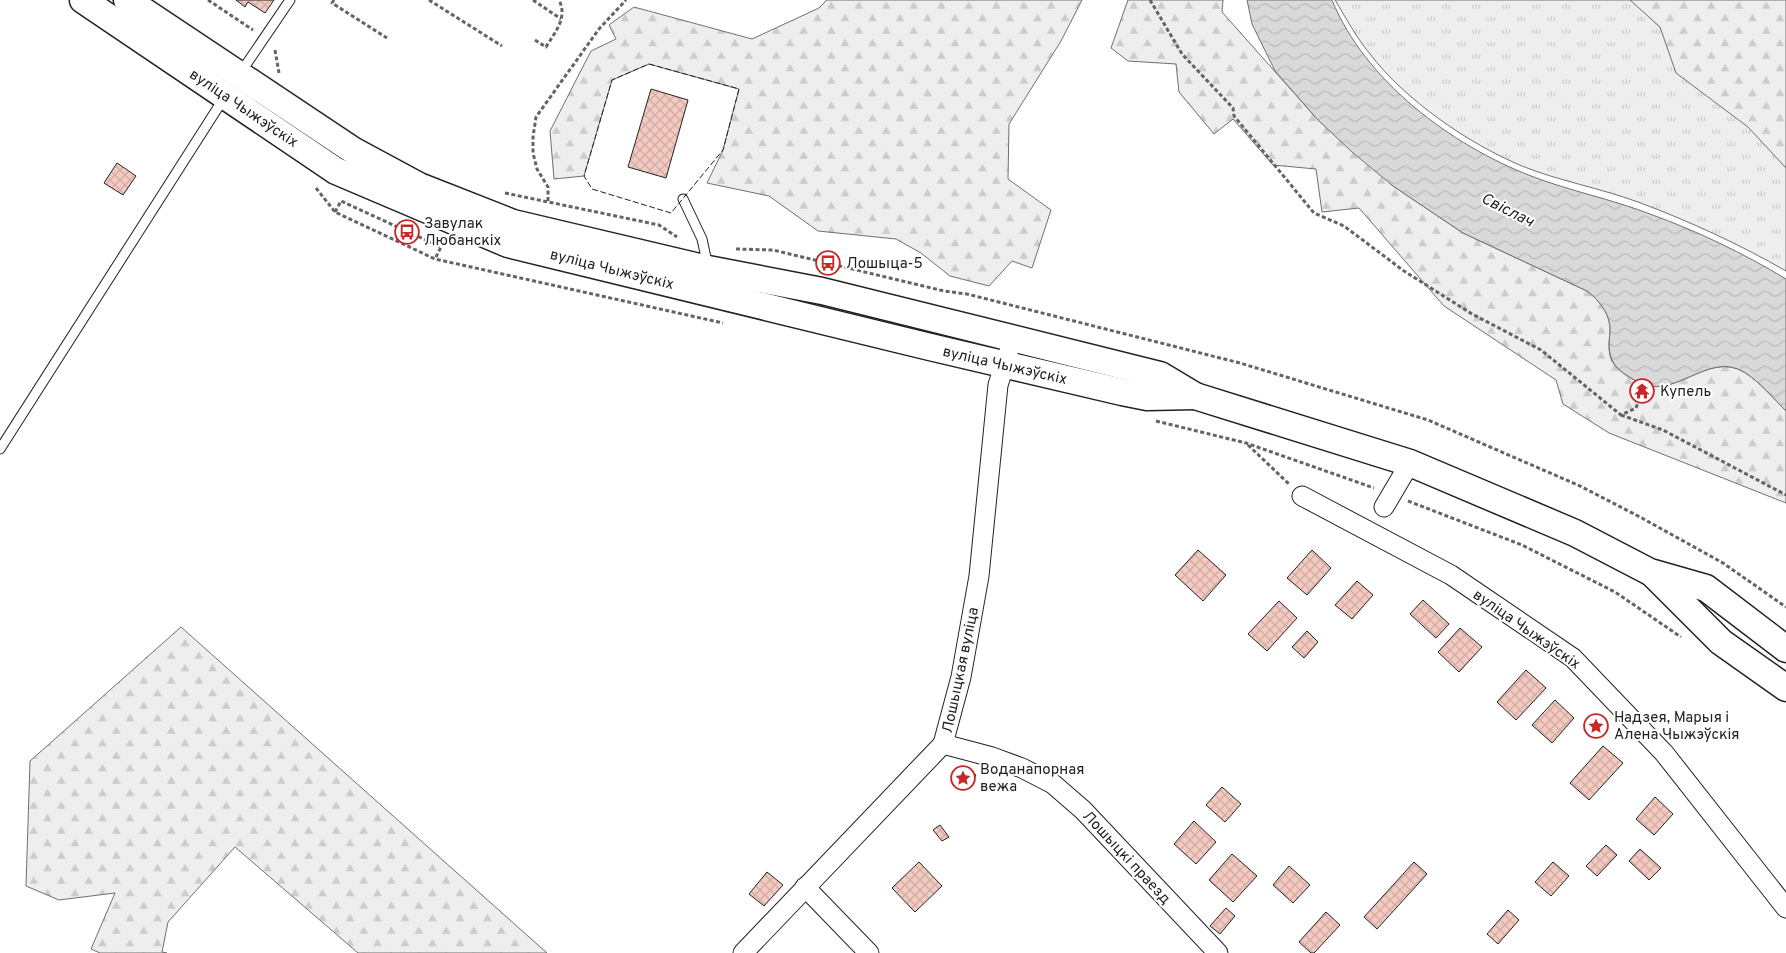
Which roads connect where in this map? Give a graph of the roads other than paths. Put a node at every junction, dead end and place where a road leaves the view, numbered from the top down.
1 (83, 0) edge
2 (127, 0) edge
3 (290, 0) edge
4 (232, 85) junction
5 (683, 199) dead end
6 (705, 273) junction
7 (1012, 339) junction
8 (1004, 365) junction
9 (1195, 396) junction
10 (0, 449) edge
11 (1410, 463) junction
12 (1302, 496) road end
13 (1388, 501) road end
14 (1650, 572) junction
15 (1786, 649) edge
16 (1786, 688) edge
17 (943, 744) junction
18 (805, 887) junction
19 (1785, 904) edge
20 (743, 953) edge
21 (869, 953) edge
22 (1218, 953) edge

1 - 4 street, вуліца Чыжэўскіх
2 - 4 street, вуліца Чыжэўскіх
3 - 4 lane
4 - 6 street, вуліца Чыжэўскіх
4 - 10 lane
5 - 6 lane
6 - 7 street, вуліца Чыжэўскіх
6 - 8 street, вуліца Чыжэўскіх
7 - 8 street, Лошыцкая вуліца
7 - 9 street, вуліца Чыжэўскіх
8 - 9 street, вуліца Чыжэўскіх
8 - 17 street, Лошыцкая вуліца
9 - 11 street, вуліца Чыжэўскіх
11 - 13 street
11 - 14 street, вуліца Чыжэўскіх
12 - 19 street, вуліца Чыжэўскіх
14 - 15 street, вуліца Чыжэўскіх
14 - 16 street, вуліца Чыжэўскіх
17 - 18 street, Лошыцкая вуліца
17 - 22 street, Лошыцкі праезд
18 - 20 street, Лошыцкая вуліца
18 - 21 street

